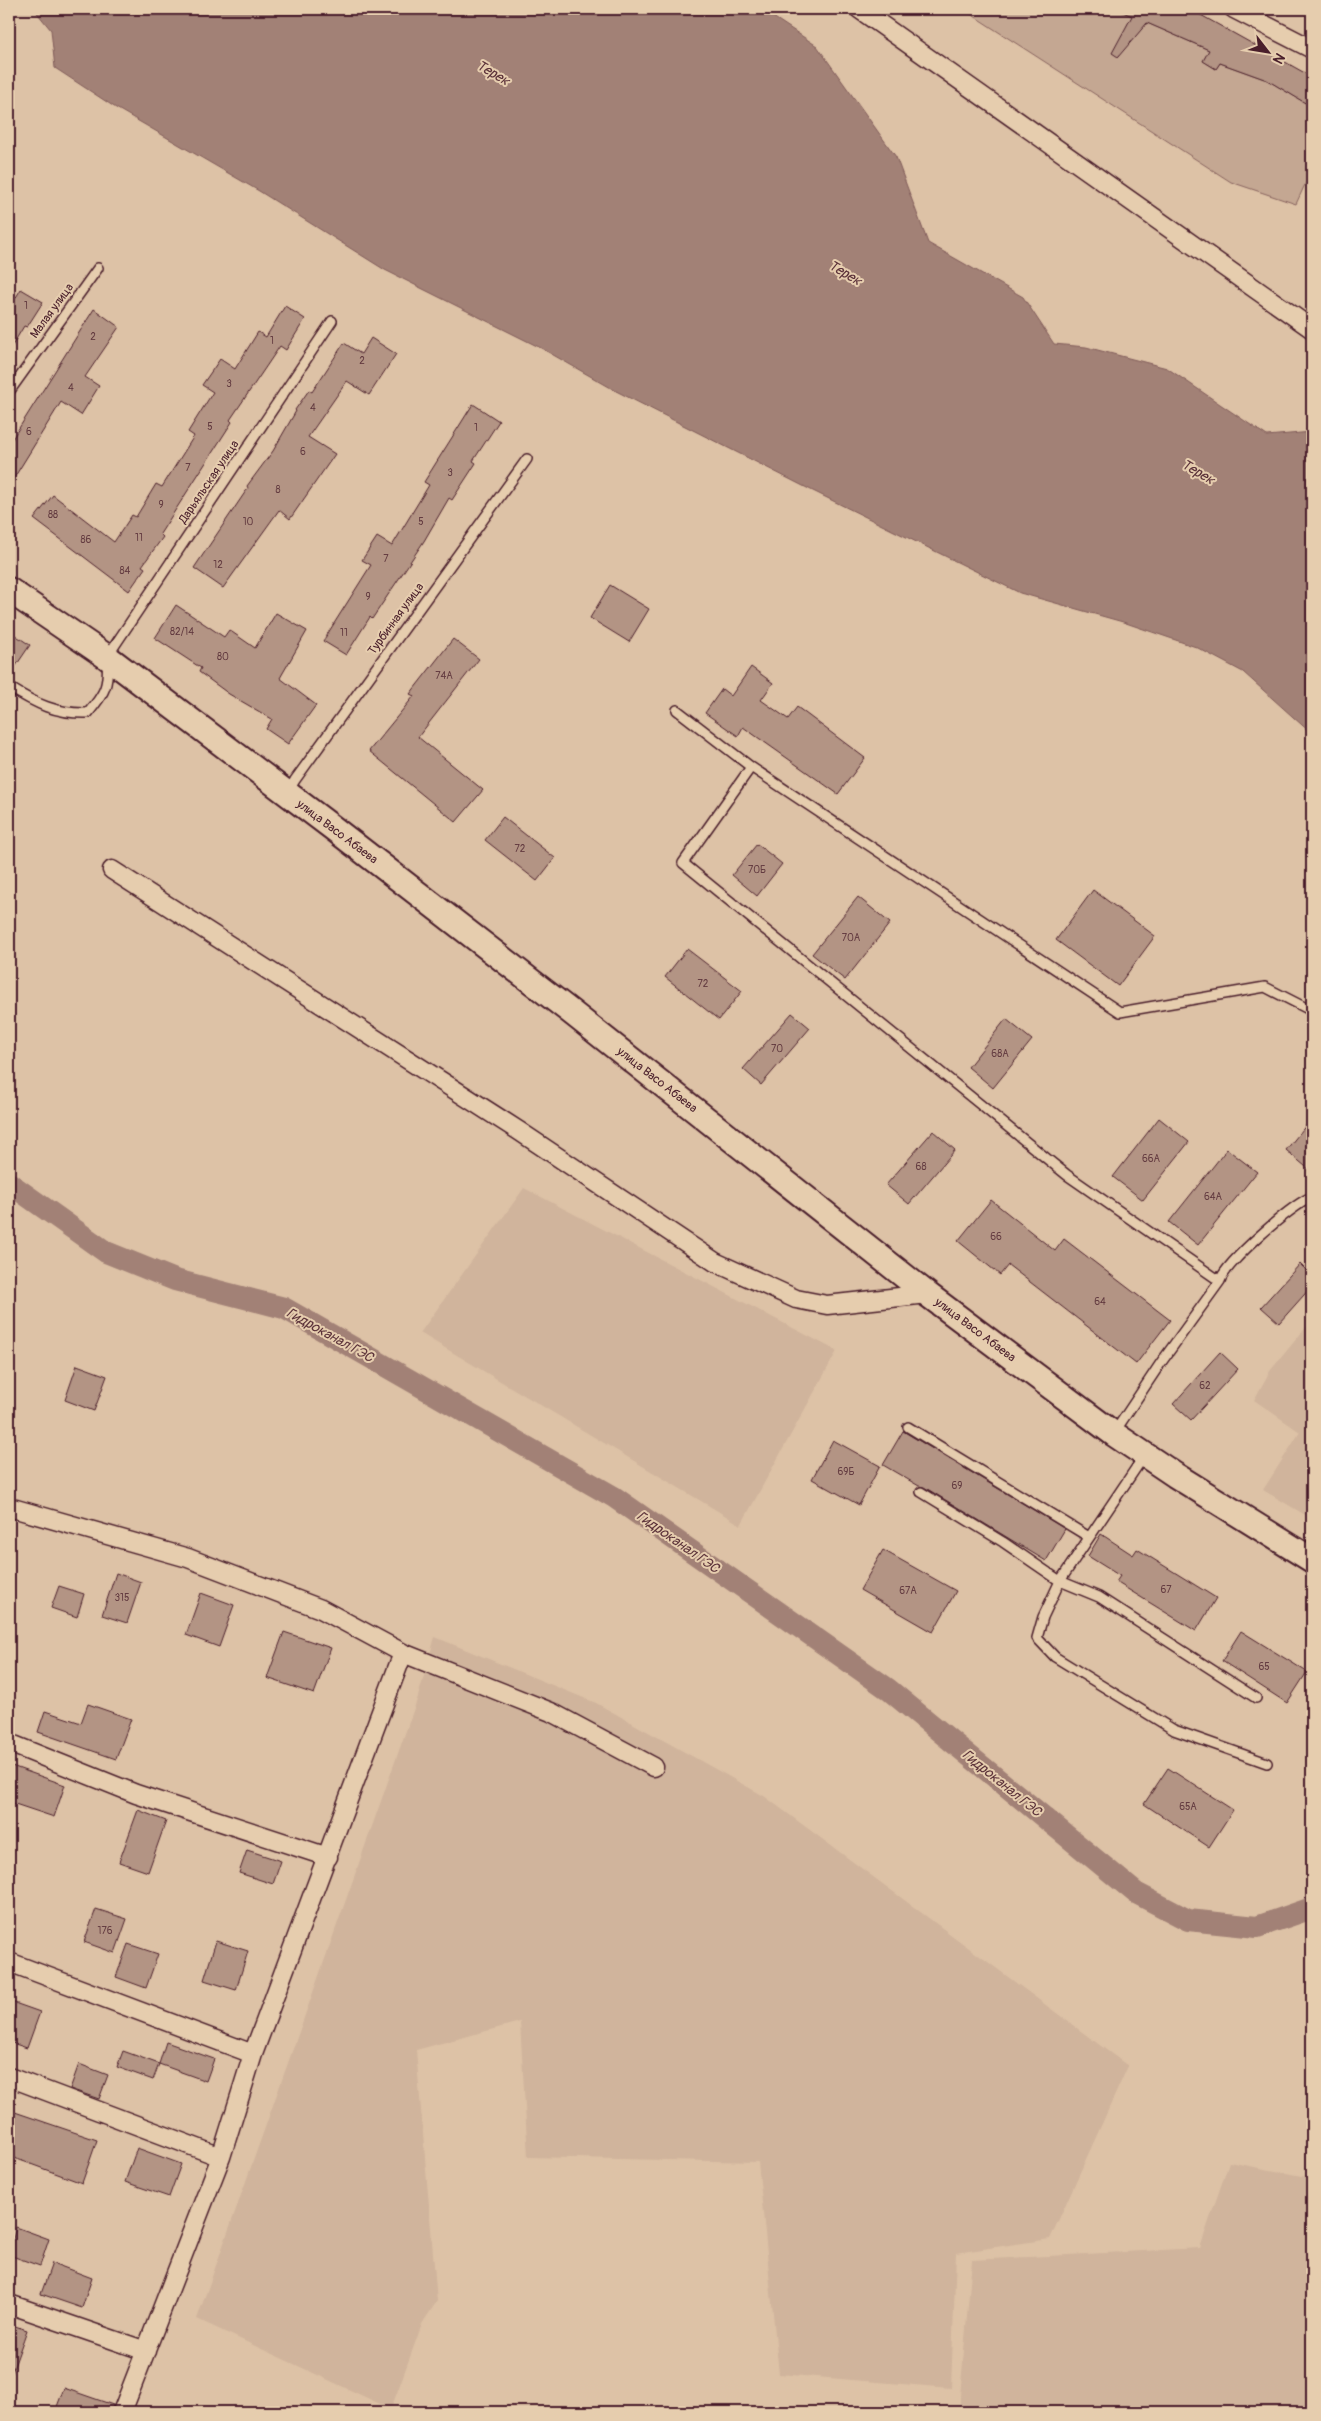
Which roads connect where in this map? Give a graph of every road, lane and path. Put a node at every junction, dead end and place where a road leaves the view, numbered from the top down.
1 (859, 9) edge
2 (1242, 11) edge
3 (1312, 49) edge
4 (98, 268) dead end
5 (332, 321) dead end
6 (1312, 328) edge
7 (9, 392) edge
8 (527, 459) dead end
9 (9, 590) edge
10 (107, 657) junction
11 (9, 687) edge
12 (677, 710) dead end
13 (751, 767) junction
14 (287, 795) junction
15 (112, 870) dead end
16 (1312, 1011) edge
17 (1312, 1197) edge
18 (1220, 1281) junction
19 (927, 1294) junction
20 (908, 1426) dead end
21 (1114, 1434) junction
22 (1144, 1456) junction
23 (921, 1492) dead end
24 (9, 1507) edge
25 (1089, 1538) junction
26 (1312, 1560) edge
27 (1060, 1581) junction
28 (403, 1653) junction
29 (1256, 1698) dead end
30 (9, 1743) edge
31 (1266, 1763) dead end
32 (654, 1767) dead end
33 (328, 1857) junction
34 (9, 1962) edge
35 (254, 2054) junction
36 (9, 2077) edge
37 (221, 2157) junction
38 (9, 2304) edge
39 (146, 2351) junction
40 (122, 2412) edge

1 - 6 street
2 - 3 street
4 - 7 lane, Малая улица
5 - 10 lane, Дарьяльская улица
8 - 14 lane, Турбинная улица
9 - 10 main road, улица Васо Абаева
10 - 11 lane
10 - 14 main road, улица Васо Абаева
12 - 13 lane
13 - 16 lane
13 - 18 lane
14 - 19 main road, улица Васо Абаева
15 - 19 street
17 - 18 lane
18 - 21 lane
19 - 21 main road, улица Васо Абаева
20 - 25 lane
21 - 22 main road, улица Васо Абаева
22 - 25 lane
22 - 26 main road, улица Васо Абаева
23 - 27 lane
24 - 28 street
25 - 27 lane
27 - 29 lane
27 - 31 lane
28 - 32 street
28 - 33 street
30 - 33 street
33 - 35 street
34 - 35 street
35 - 37 street
36 - 37 street
37 - 39 street
38 - 39 street
39 - 40 street

